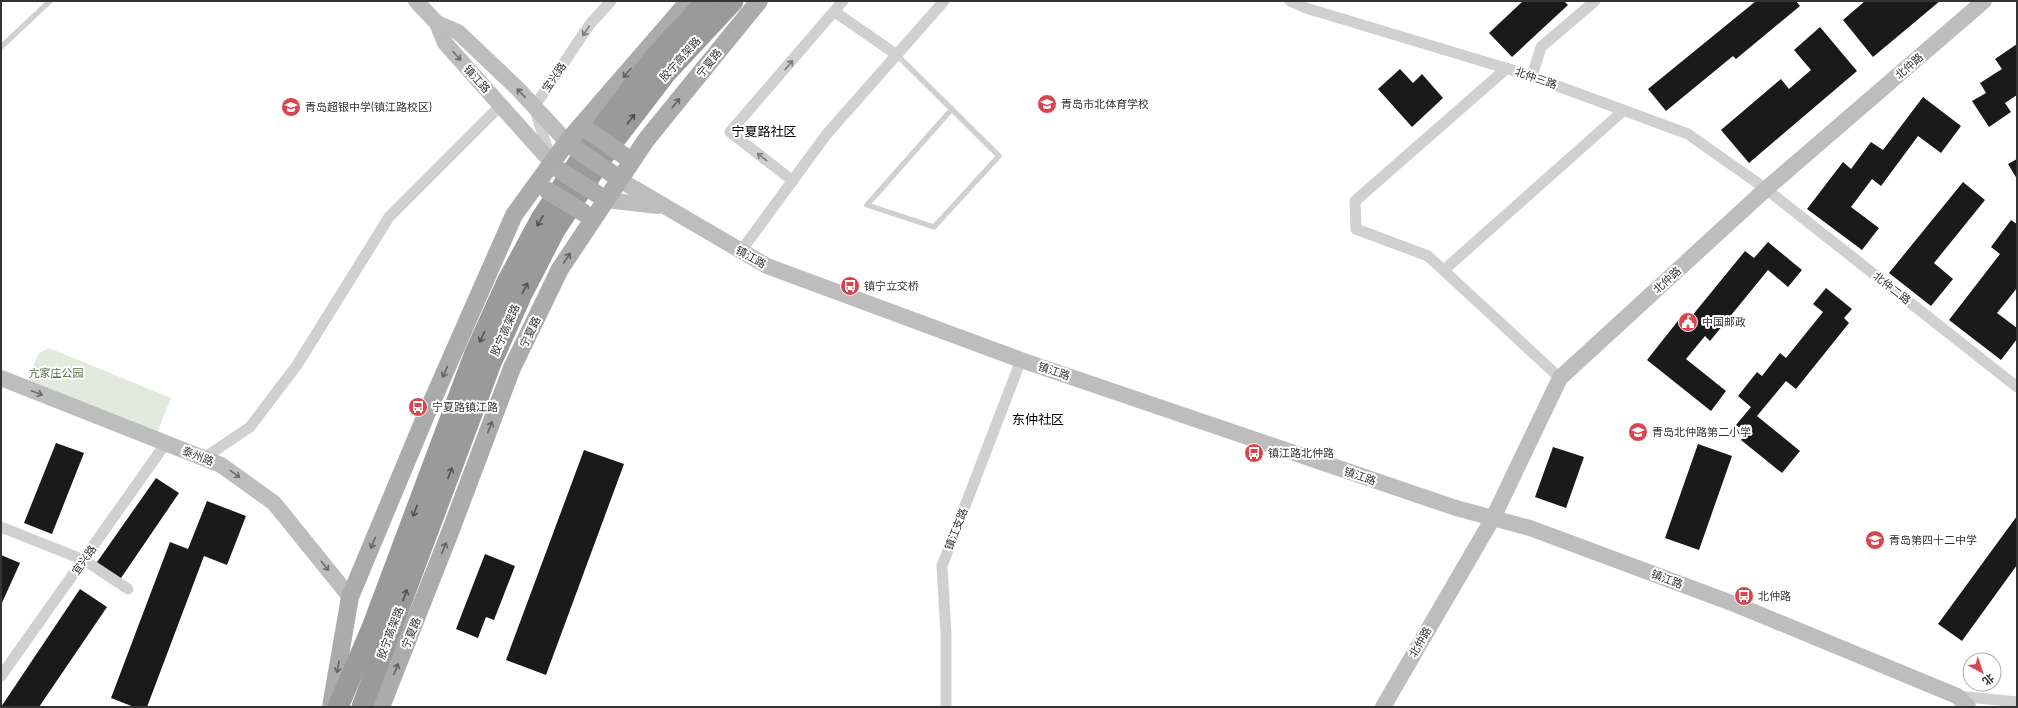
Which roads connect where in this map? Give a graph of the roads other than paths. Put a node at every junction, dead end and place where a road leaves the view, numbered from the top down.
1 (50, 1) edge
2 (416, 1) edge
3 (611, 1) edge
4 (688, 1) edge
5 (707, 1) edge
6 (733, 1) edge
7 (759, 1) edge
8 (843, 1) edge
9 (944, 1) edge
10 (1290, 1) edge
11 (1595, 1) edge
12 (1984, 1) edge
13 (1308, 4) edge
14 (835, 12) junction
15 (437, 24) junction
16 (1, 47) edge
17 (897, 55) junction
18 (1507, 68) junction
19 (1532, 76) junction
20 (501, 105) junction
21 (534, 107) junction
22 (952, 109) junction
23 (1623, 110) junction
24 (588, 124) junction
25 (572, 146) junction
26 (631, 154) junction
27 (556, 167) junction
28 (615, 176) junction
29 (793, 180) junction
30 (1766, 190) junction
31 (530, 193) junction
32 (601, 197) junction
33 (664, 206) junction
34 (585, 221) junction
35 (741, 251) junction
36 (1444, 270) junction
37 (1021, 360) junction
38 (1, 378) edge
39 (1560, 378) junction
40 (2017, 387) edge
41 (166, 443) junction
42 (204, 458) junction
43 (1493, 518) junction
44 (1, 528) edge
45 (84, 560) junction
46 (128, 589) dead end
47 (350, 597) junction
48 (1, 676) edge
49 (1957, 696) junction
50 (2017, 702) edge
51 (331, 707) edge
52 (338, 707) edge
53 (362, 707) edge
54 (381, 707) edge
55 (946, 707) edge
56 (1383, 707) edge
57 (1968, 707) edge

1 - 16 lane
2 - 15 street, 镇江路
3 -> 21 street, 宝兴路
4 -> 24 main road
5 -> 52 highway, 胶宁高架路
53 -> 6 highway, 胶宁高架路
26 -> 7 main road, 宁夏路
8 - 14 street
9 - 17 street
10 - 13 street, 北仲三路
11 - 19 street
12 - 30 street, 北仲路
13 - 18 street, 北仲三路
14 - 17 street
29 -> 14 street
15 -> 20 street, 镇江路
21 -> 15 street, 镇江路
17 - 22 lane
17 - 29 street
18 - 19 street, 北仲三路
18 - 36 street
19 - 23 street, 北仲三路
20 - 27 street, 镇江路
20 - 42 street
21 - 25 street, 镇江路
21 - 27 street
22 - 22 lane
23 - 30 street, 北仲三路
23 - 36 street
24 - 25 main road
24 - 26 main road, bridge
25 - 27 main road
25 - 28 main road, 镇江路, bridge
26 - 28 main road, 宁夏路
27 - 31 main road
27 - 32 main road, 镇江路, bridge
28 - 32 main road, 宁夏路
28 - 33 street, 镇江路
29 - 35 street
30 - 39 street, 北仲路
30 - 40 street, 北仲二路
31 - 34 main road, bridge
31 -> 47 main road
32 - 33 street, 镇江路
32 - 34 main road, 宁夏路
33 - 35 street, 镇江路
54 -> 34 main road, 宁夏路
35 - 37 street, 镇江路
36 - 39 street
37 - 43 street, 镇江路
37 - 55 street, 镇江支路
38 -> 41 street, 泰州路
39 - 43 street, 北仲路
41 - 42 street, 泰州路
41 - 45 street, 宜兴路
42 -> 47 street, 泰州路
43 - 49 street, 镇江路
43 - 56 street, 北仲路
44 - 45 street
45 - 46 street
45 - 48 street, 宜兴路
47 -> 51 main road
49 - 50 street
49 - 57 street, 镇江路

